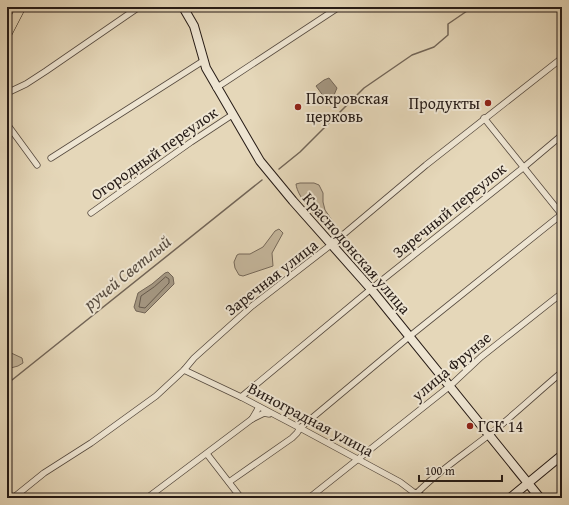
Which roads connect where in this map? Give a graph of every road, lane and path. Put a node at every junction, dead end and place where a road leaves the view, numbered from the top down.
1 (21, 7) edge
2 (139, 7) edge
3 (183, 7) edge
4 (339, 7) edge
5 (7, 34) edge
6 (562, 58) edge
7 (203, 62) junction
8 (216, 88) junction
9 (7, 92) edge
10 (232, 115) junction
11 (484, 118) junction
12 (7, 124) edge
13 (562, 135) edge
14 (51, 158) dead end
15 (37, 165) dead end
16 (524, 167) junction
17 (91, 213) dead end
18 (562, 214) edge
19 (332, 244) junction
20 (371, 289) junction
21 (562, 293) edge
22 (410, 336) junction
23 (184, 370) junction
24 (562, 372) edge
25 (450, 386) junction
26 (241, 397) junction
27 (259, 407) junction
28 (272, 414) junction
29 (252, 419) junction
30 (300, 428) junction
31 (490, 435) junction
32 (207, 454) junction
33 (562, 455) edge
34 (358, 459) junction
35 (229, 482) junction
36 (528, 483) junction
37 (417, 497) edge
38 (13, 498) edge
39 (147, 498) edge
40 (241, 498) edge
41 (309, 498) edge
42 (510, 498) edge
43 (540, 498) edge

1 - 5 main road
2 - 9 street
3 - 7 street, Краснодонская улица
4 - 8 street
6 - 11 street, Заречная улица
7 - 8 street, Краснодонская улица
7 - 14 street
8 - 10 street, Краснодонская улица
10 - 17 street, Огородный переулок
10 - 19 street, Краснодонская улица
11 - 16 street
11 - 19 street, Заречная улица
12 - 15 street
13 - 16 street, Заречный переулок
16 - 18 street
16 - 20 street, Заречный переулок
18 - 22 street
19 - 20 street, Краснодонская улица
19 - 23 street, Заречная улица
20 - 22 street, Краснодонская улица
20 - 26 street, Заречный переулок
21 - 25 street, улица Фрунзе
22 - 25 street, Краснодонская улица
22 - 30 street
23 - 26 street, Виноградная улица
23 - 38 street, Заречная улица
24 - 31 street
25 - 31 street, Краснодонская улица
25 - 34 street, улица Фрунзе
26 - 27 street, Виноградная улица
27 - 28 street, Виноградная улица
27 - 29 street
28 - 29 street
28 - 30 street, Виноградная улица
29 - 32 street
30 - 34 street, Виноградная улица
30 - 35 street
31 - 36 street, Краснодонская улица
31 - 37 street
32 - 35 street
32 - 39 street
33 - 36 street
34 - 37 street, Виноградная улица
34 - 41 street, улица Фрунзе
35 - 40 street
36 - 42 street
36 - 43 street, Краснодонская улица

